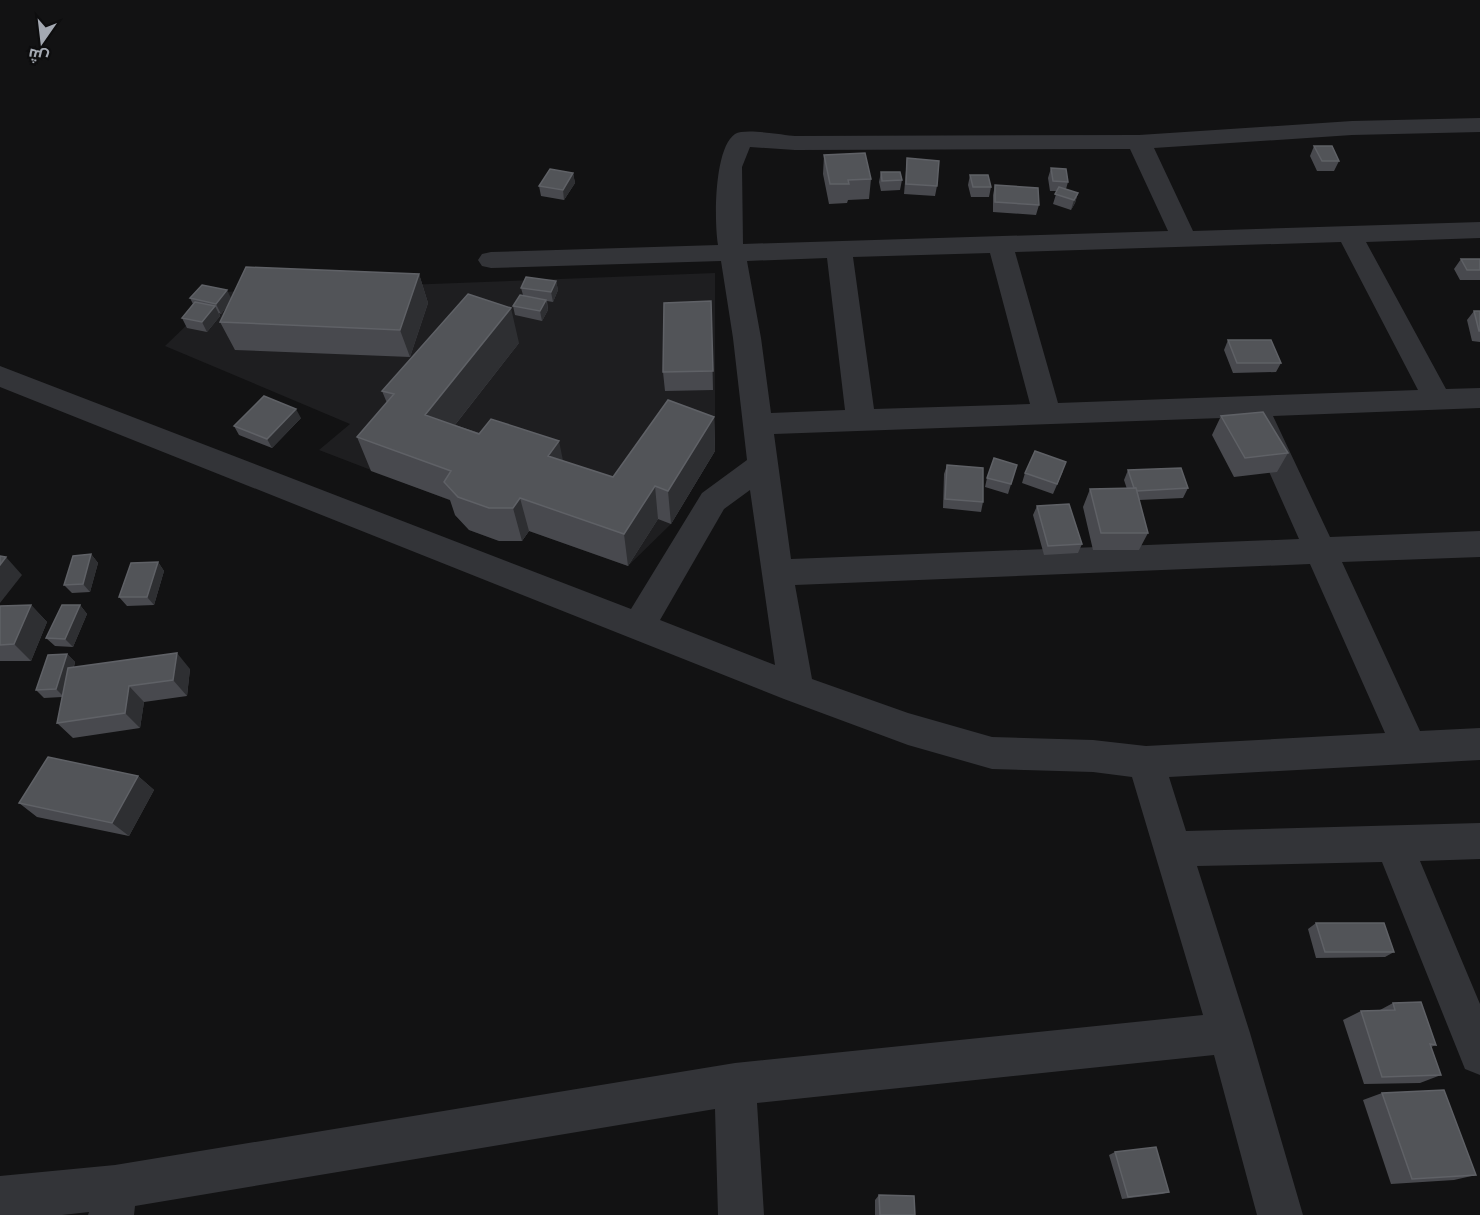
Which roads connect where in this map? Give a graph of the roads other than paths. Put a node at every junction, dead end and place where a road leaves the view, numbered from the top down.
1 (1480, 125) edge
2 (1139, 142) junction
3 (1480, 230) edge
4 (1349, 234) junction
5 (1184, 238) junction
6 (1000, 244) junction
7 (839, 248) junction
8 (731, 251) junction
9 (491, 260) dead end
10 (0, 376) edge
11 (1480, 398) edge
12 (1437, 399) junction
13 (1255, 406) junction
14 (1047, 414) junction
15 (861, 421) junction
16 (756, 424) junction
17 (763, 464) junction
18 (1480, 544) edge
19 (1321, 551) junction
20 (777, 573) junction
21 (639, 626) junction
22 (796, 688) junction
23 (1480, 744) edge
24 (1410, 749) junction
25 (1146, 762) junction
26 (1480, 841) edge
27 (1394, 844) junction
28 (1172, 849) junction
29 (1229, 1033) junction
30 (1480, 1054) edge
31 (735, 1084) junction
32 (0, 1198) edge
33 (113, 1201) edge
34 (741, 1215) edge
35 (1280, 1215) edge

1 - 2 street
2 - 5 street
2 - 8 street
3 - 4 street
4 - 5 street
4 - 12 street
5 - 6 street
6 - 7 street
6 - 14 street
7 - 8 street
7 - 15 street
8 - 9 street
8 - 16 street
10 - 21 street
11 - 12 street
12 - 13 street
13 - 14 street
13 - 19 street
14 - 15 street
15 - 16 street
16 - 17 street
17 - 20 street
17 - 21 street
18 - 19 street
19 - 20 street
19 - 24 street
20 - 22 street
21 - 22 street
22 - 25 street
23 - 24 street
24 - 25 street
25 - 28 street
26 - 27 street
27 - 28 street
27 - 30 street
28 - 29 street
29 - 31 street
29 - 35 street
31 - 33 street
31 - 34 street
32 - 33 street

